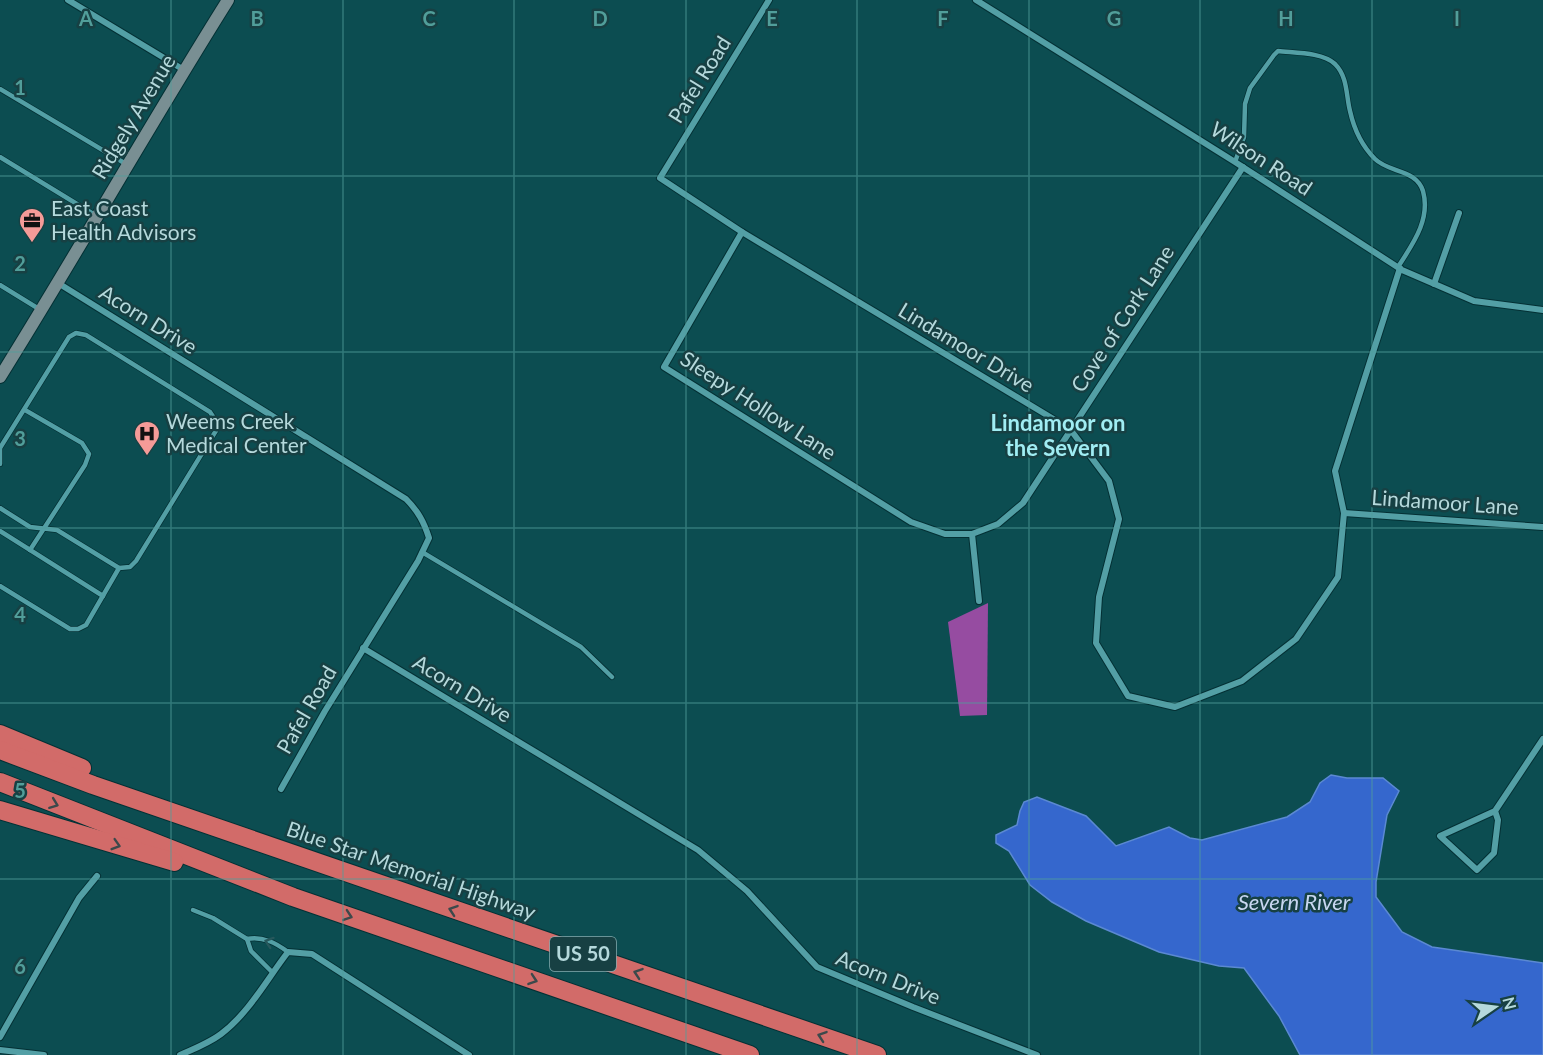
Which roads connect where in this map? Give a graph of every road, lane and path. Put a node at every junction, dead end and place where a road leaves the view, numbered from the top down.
1 (68, 0) edge
2 (228, 0) edge
3 (769, 0) edge
4 (976, 0) edge
5 (984, 2) edge
6 (184, 70) junction
7 (0, 89) edge
8 (0, 157) edge
9 (1235, 162) junction
10 (128, 165) junction
11 (1243, 167) junction
12 (660, 178) joint
13 (1460, 213) dead end
14 (98, 216) junction
15 (742, 232) junction
16 (1399, 268) junction
17 (58, 283) junction
18 (1434, 284) junction
19 (0, 285) edge
20 (42, 310) junction
21 (1543, 310) edge
22 (0, 377) edge
23 (25, 410) junction
24 (1070, 429) junction
25 (0, 448) edge
26 (0, 464) edge
27 (0, 508) edge
28 (1344, 513) junction
29 (1543, 526) edge
30 (44, 527) junction
31 (0, 531) edge
32 (972, 534) junction
33 (30, 550) junction
34 (422, 552) junction
35 (119, 568) junction
36 (0, 586) edge
37 (103, 596) junction
38 (980, 601) dead end
39 (363, 648) junction
40 (612, 677) dead end
41 (0, 734) edge
42 (1543, 738) edge
43 (0, 750) edge
44 (0, 782) edge
45 (281, 789) dead end
46 (0, 810) edge
47 (1495, 811) junction
48 (289, 853) junction
49 (97, 876) dead end
50 (293, 897) junction
51 (193, 910) dead end
52 (247, 939) junction
53 (288, 952) junction
54 (272, 972) junction
55 (0, 1037) edge
56 (0, 1050) edge
57 (466, 1054) edge
58 (44, 1055) edge
59 (180, 1055) edge
60 (750, 1055) edge
61 (878, 1055) edge
62 (1037, 1055) edge

1 - 6 street
2 - 6 main road, Ridgely Avenue
3 - 12 street, Pafel Road
4 - 5 street, Wilson Road
5 - 9 street, Wilson Road
6 - 10 main road, Ridgely Avenue
7 - 10 lane
8 - 14 lane
9 - 11 street, Wilson Road
9 - 16 lane
10 - 14 main road, Ridgely Avenue
11 - 16 street, Wilson Road
11 - 24 street, Cove of Cork Lane
12 - 15 street, Lindamoor Drive
13 - 18 street
14 - 17 main road, Ridgely Avenue
15 - 24 street, Lindamoor Drive
15 - 32 street, Sleepy Hollow Lane
16 - 18 street, Wilson Road
16 - 28 street, Lindamoor Drive
17 - 20 main road, Ridgely Avenue
17 - 34 street, Acorn Drive
18 - 21 street, Wilson Road
19 - 20 lane
20 - 22 main road, Ridgely Avenue
23 - 25 lane
23 - 30 lane
23 - 35 lane
24 - 28 street, Lindamoor Drive
24 - 32 street, Cove of Cork Lane
25 - 26 lane
27 - 30 lane
28 - 29 street, Lindamoor Lane
30 - 33 lane
30 - 35 lane
31 - 33 lane
32 - 38 street
33 - 37 lane
34 - 39 street, Acorn Drive
34 - 40 lane
35 - 37 lane
36 - 37 lane
39 - 45 street, Pafel Road
39 - 62 street, Acorn Drive
41 - 48 highway
42 - 47 street
43 - 48 highway, Blue Star Memorial Highway / US 50
44 -> 50 highway, US 50
46 -> 50 highway
47 - 47 street
61 -> 48 highway, Blue Star Memorial Highway / US 50
49 - 55 street
50 -> 60 highway, US 50
51 - 52 lane
53 -> 52 lane
52 - 54 lane
53 - 54 street
53 - 57 street
54 - 59 street
56 - 58 street

